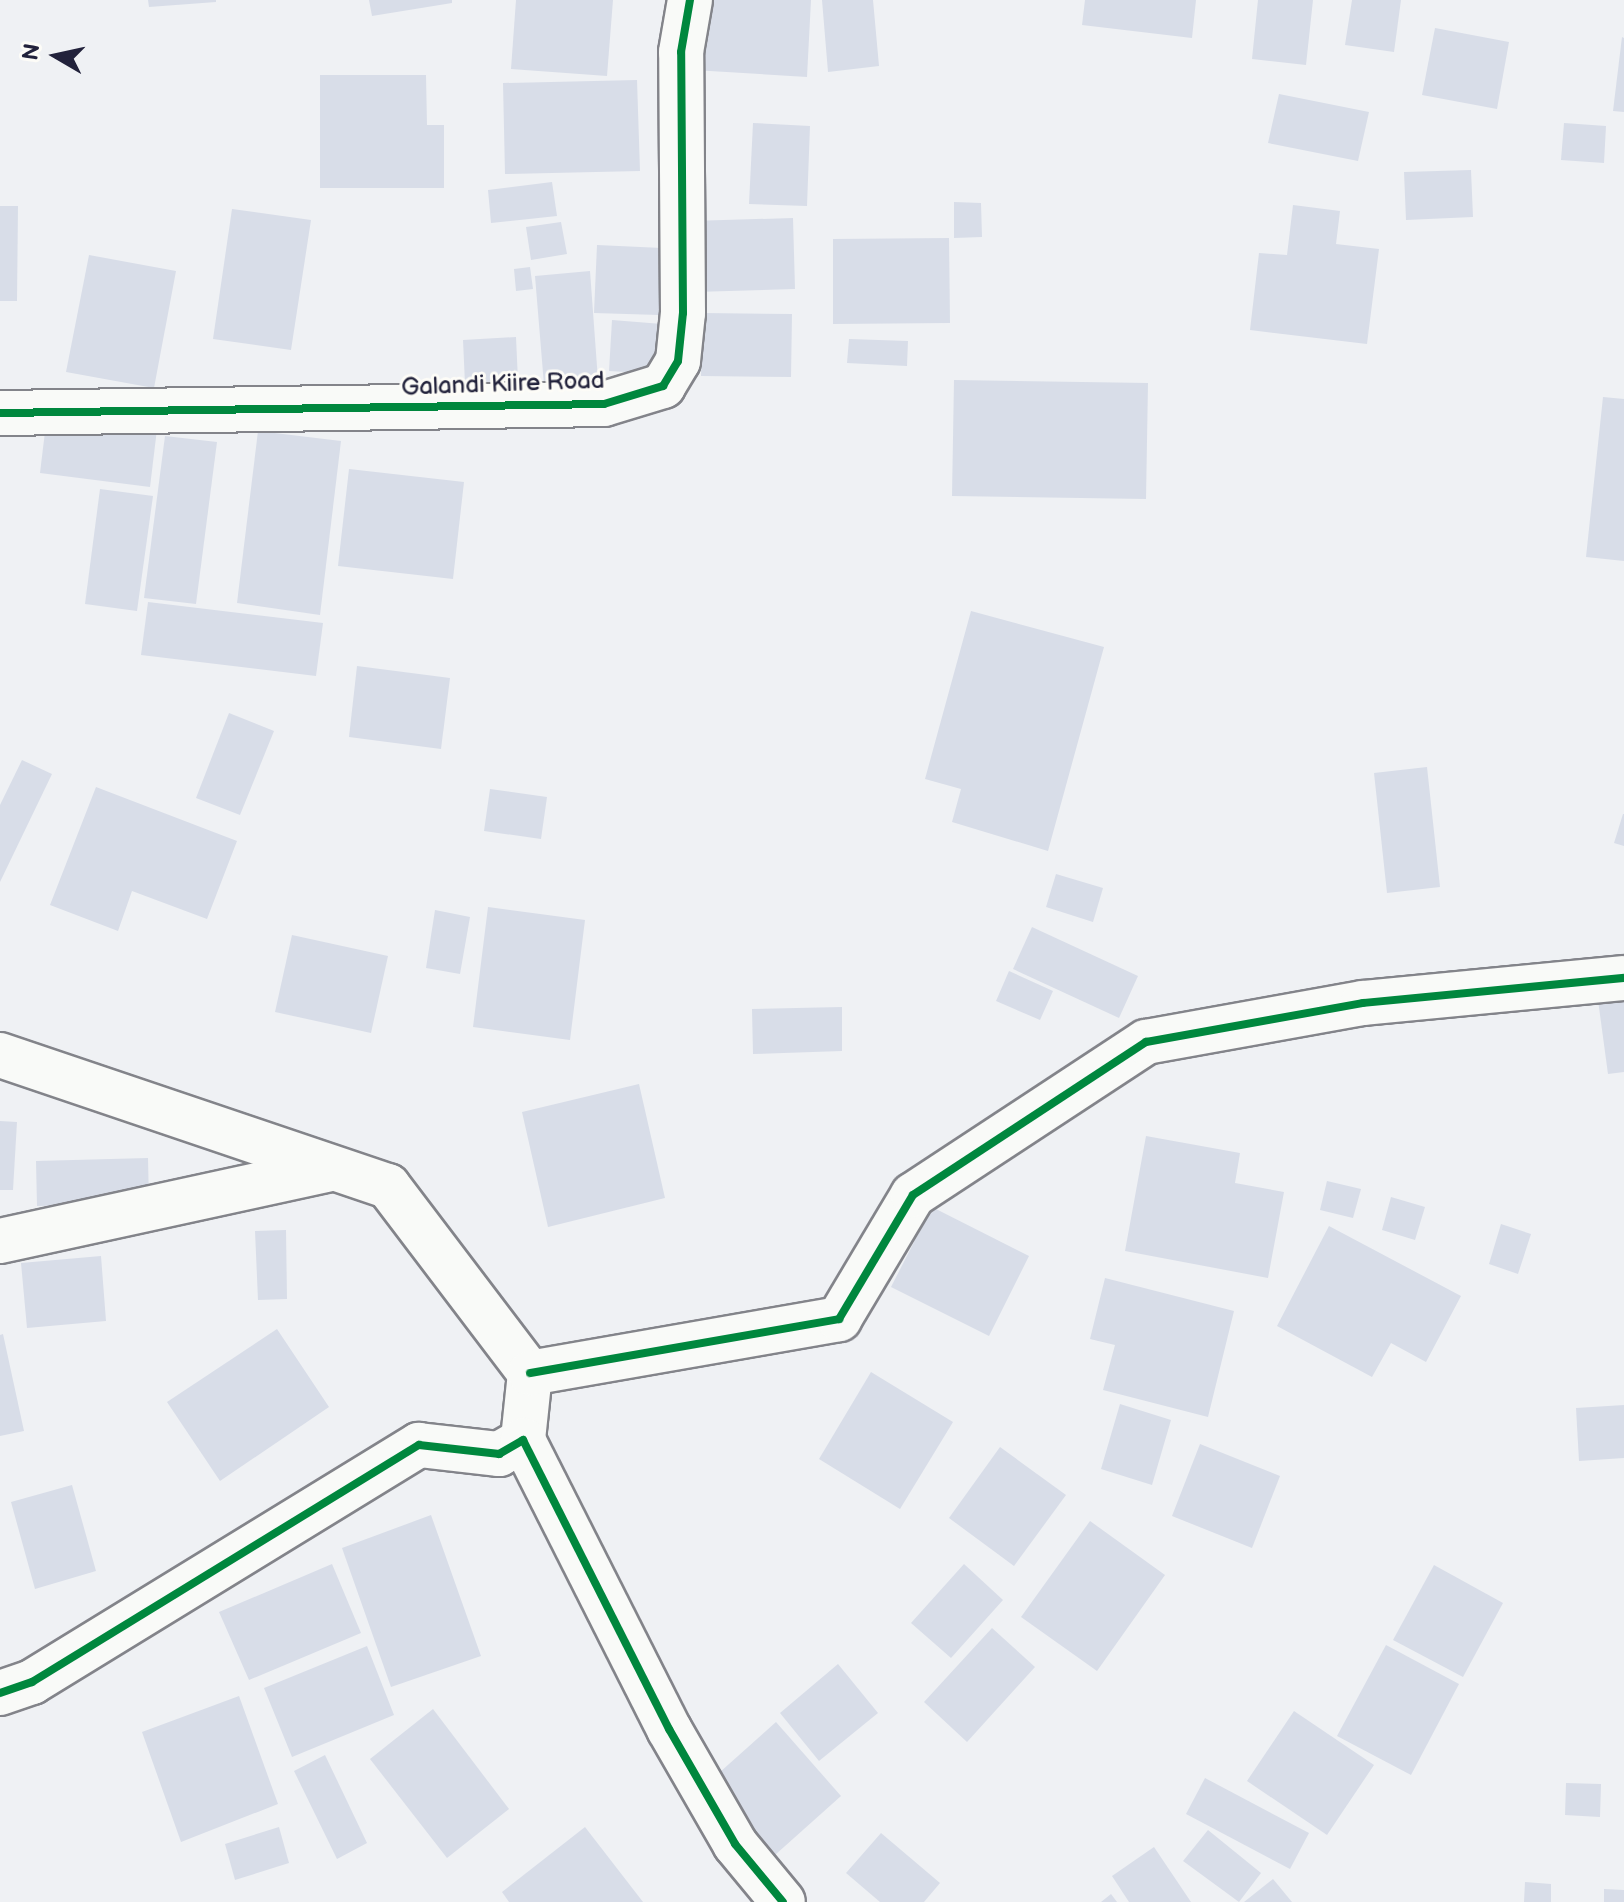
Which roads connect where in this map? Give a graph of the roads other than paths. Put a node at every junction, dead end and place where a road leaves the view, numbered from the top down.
1 (690, 0) edge
2 (0, 413) edge
3 (1624, 978) edge
4 (0, 1055) edge
5 (327, 1170) junction
6 (0, 1241) edge
7 (530, 1373) junction
8 (523, 1440) junction
9 (0, 1693) edge
10 (783, 1902) edge

1 - 2 street, Galandi Kiire Road
3 - 7 street
4 - 5 street
5 - 6 street
5 - 7 street
7 - 8 street
8 - 9 street
8 - 10 street

